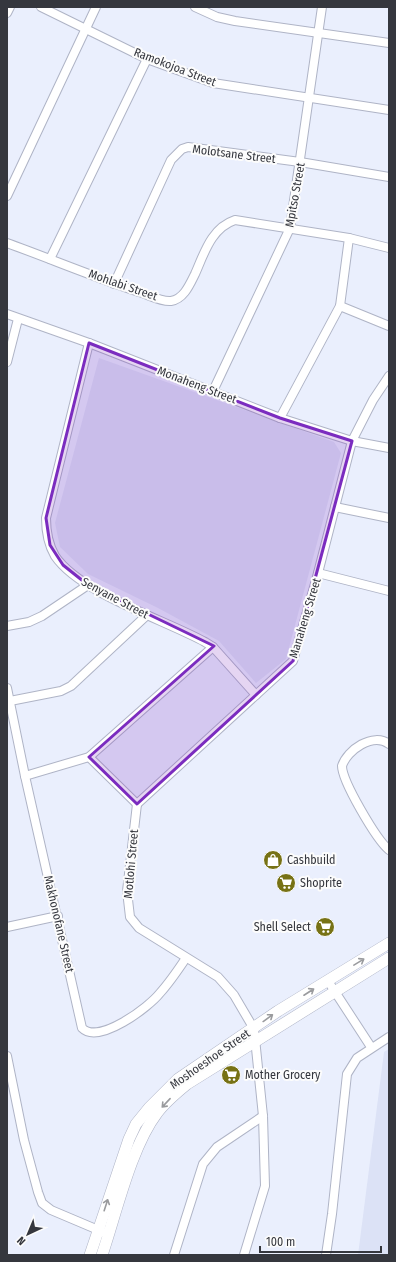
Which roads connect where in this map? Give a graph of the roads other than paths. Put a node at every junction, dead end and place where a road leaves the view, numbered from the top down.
1 (10, 7) edge
2 (41, 7) edge
3 (96, 7) edge
4 (195, 7) edge
5 (322, 7) edge
6 (7, 13) edge
7 (86, 29) junction
8 (318, 33) junction
9 (389, 43) edge
10 (147, 58) junction
11 (309, 98) junction
12 (389, 110) edge
13 (300, 162) junction
14 (389, 177) edge
15 (7, 196) edge
16 (290, 228) junction
17 (349, 238) junction
18 (7, 243) edge
19 (389, 248) edge
20 (50, 259) junction
21 (114, 284) junction
22 (340, 306) junction
23 (7, 314) edge
24 (18, 319) junction
25 (389, 326) edge
26 (89, 343) junction
27 (7, 362) edge
28 (389, 376) edge
29 (213, 391) junction
30 (280, 418) junction
31 (352, 441) junction
32 (389, 448) edge
33 (335, 507) junction
34 (389, 518) edge
35 (318, 573) junction
36 (88, 585) junction
37 (389, 591) edge
38 (147, 615) junction
39 (7, 626) edge
40 (212, 647) junction
41 (7, 688) edge
42 (256, 695) junction
43 (10, 701) junction
44 (389, 744) edge
45 (89, 757) junction
46 (25, 776) junction
47 (137, 804) junction
48 (389, 850) edge
49 (58, 916) junction
50 (7, 928) edge
51 (389, 943) edge
52 (186, 958) junction
53 (389, 958) edge
54 (328, 981) junction
55 (335, 991) junction
56 (254, 1028) junction
57 (389, 1037) edge
58 (255, 1041) junction
59 (371, 1047) junction
60 (7, 1056) edge
61 (263, 1116) junction
62 (98, 1230) junction
63 (110, 1234) junction
64 (90, 1255) edge
65 (102, 1255) edge
66 (174, 1255) edge
67 (244, 1255) edge
68 (326, 1255) edge

1 - 6 street
2 - 7 street, Ramokojoa Street
3 - 7 street
4 - 8 street
5 - 8 street, Mpitso Street
7 - 10 street, Ramokojoa Street
7 - 15 street
8 - 9 street
8 - 11 street, Mpitso Street
10 - 11 street, Ramokojoa Street
10 - 20 street
11 - 12 street, Ramokojoa Street
11 - 13 street, Mpitso Street
13 - 14 street, Molotsane Street
13 - 16 street, Mpitso Street
13 - 21 street, Molotsane Street
16 - 17 street, Mohlabi Street
16 - 21 street, Mohlabi Street
16 - 29 street, Mpitso Street
17 - 19 street, Mohlabi Street
17 - 22 street
18 - 20 street, Mohlabi Street
20 - 21 street, Mohlabi Street
22 - 25 street
22 - 30 street
23 - 24 street, Monaheng Street
24 - 26 street, Monaheng Street
24 - 27 street
26 - 29 street, Monaheng Street
26 - 36 street, Senyane Street
28 - 31 street, Manaheng Street
29 - 30 street, Monaheng Street
30 - 31 street, Monaheng Street
31 - 32 street, Monaheng Street
31 - 33 street, Manaheng Street
33 - 34 street
33 - 35 street, Manaheng Street
35 - 37 street
35 - 42 street, Manaheng Street
36 - 38 street, Senyane Street
36 - 39 street
38 - 40 street, Senyane Street
38 - 43 street
40 - 42 street, Senyane Street
40 - 45 street
41 - 43 street, Makhonofane Street
42 - 47 street, Manaheng Street
43 - 46 street, Makhonofane Street
44 - 48 street
45 - 46 street
45 - 47 street
46 - 49 street, Makhonofane Street
47 - 52 street, Motlohi Street
49 - 50 street
49 - 52 street, Makhonofane Street
54 -> 51 street, Moshoeshoe Street
52 - 56 street, Motlohi Street
53 - 55 street, Moshoeshoe Street
54 - 55 street
56 -> 54 street, Moshoeshoe Street
55 - 58 street, Moshoeshoe Street
55 - 59 street
56 - 58 street
62 -> 56 street, Moshoeshoe Street
57 - 59 street
58 - 61 street
58 -> 63 street, Moshoeshoe Street
59 - 68 street
60 - 62 street
61 - 66 street
61 - 67 street
62 - 63 street
62 - 64 street, Moshoeshoe Street
63 - 65 street, Moshoeshoe Street

